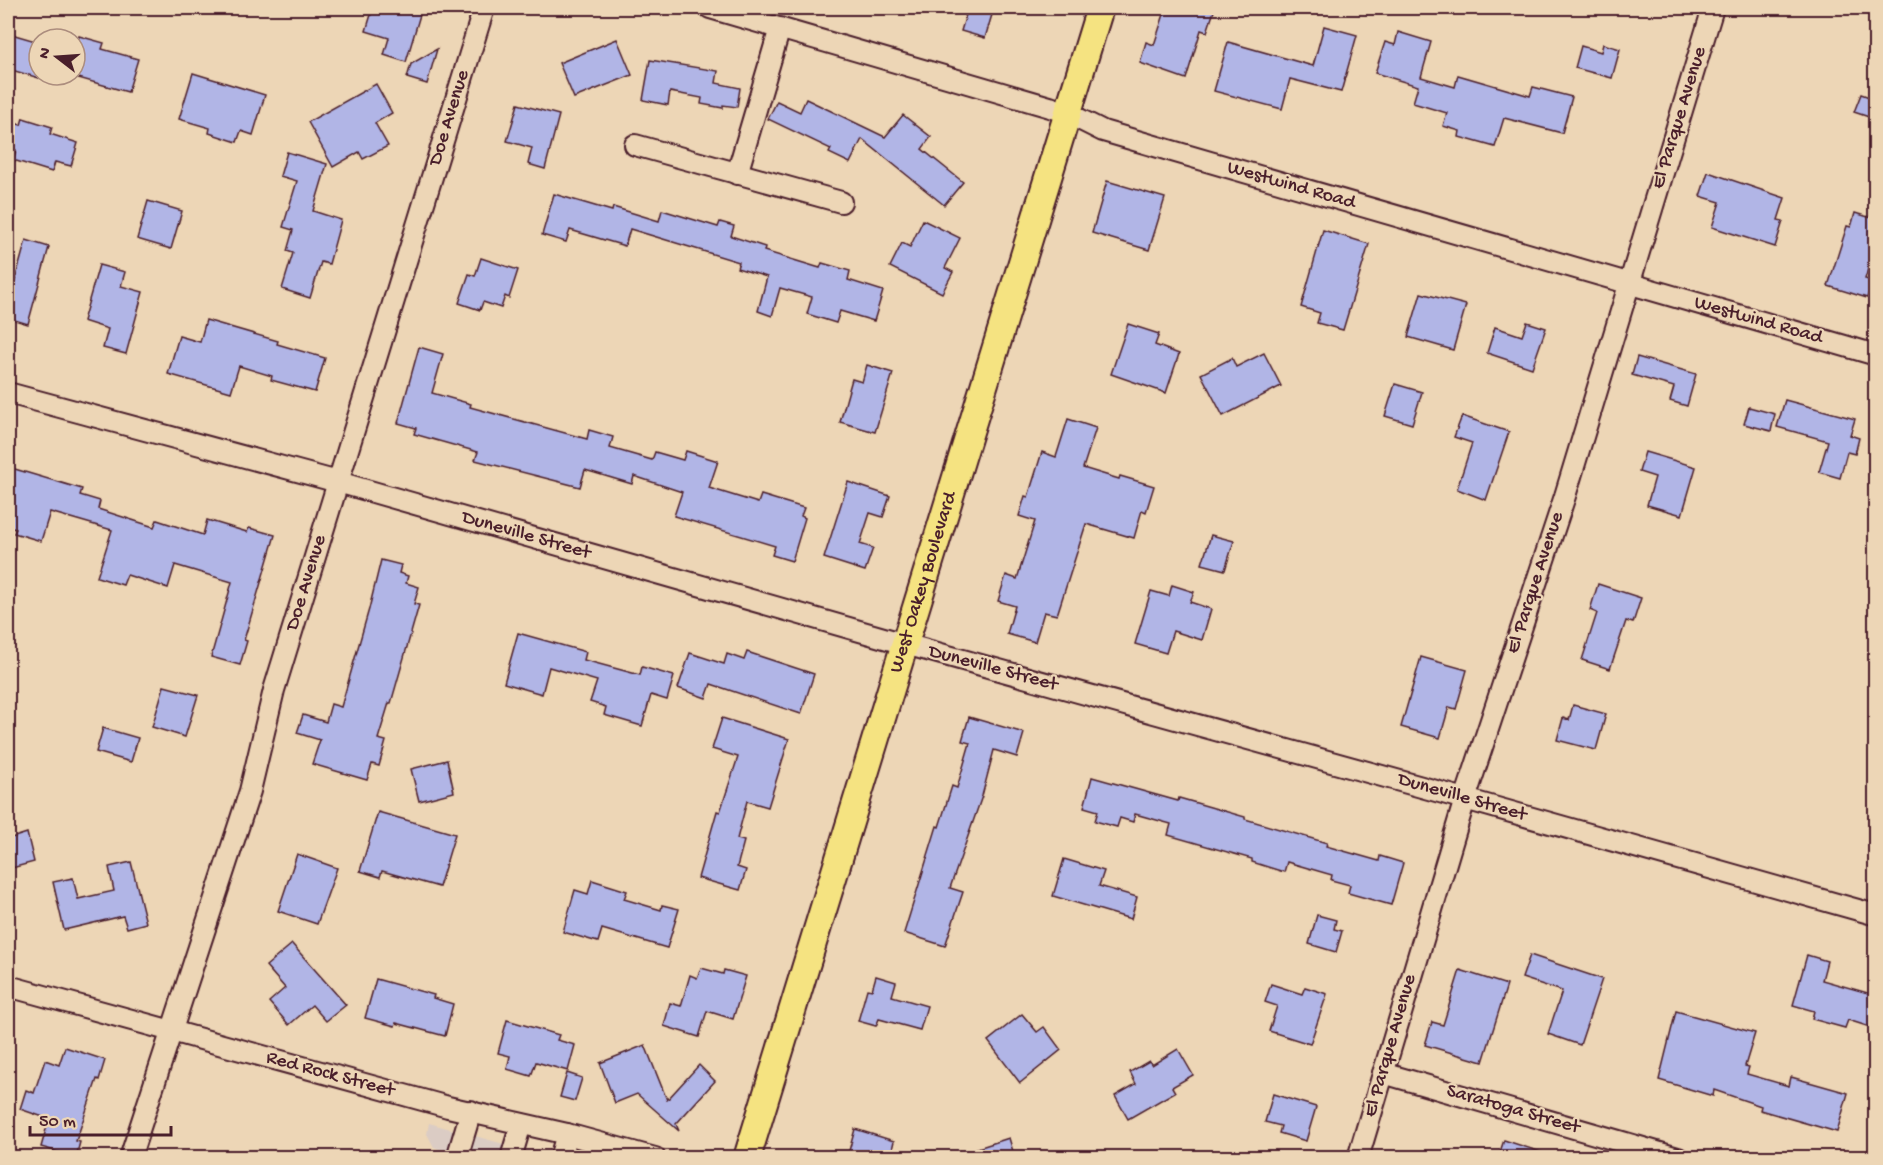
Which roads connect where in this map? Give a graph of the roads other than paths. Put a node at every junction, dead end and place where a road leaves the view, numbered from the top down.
1 (484, 8) edge
2 (710, 8) edge
3 (1100, 8) edge
4 (1713, 8) edge
5 (780, 28) junction
6 (1067, 113) junction
7 (635, 145) dead end
8 (737, 174) junction
9 (841, 202) dead end
10 (1630, 284) junction
11 (1875, 355) edge
12 (8, 393) edge
13 (338, 482) junction
14 (905, 644) junction
15 (1465, 799) junction
16 (1875, 915) edge
17 (8, 986) edge
18 (172, 1032) junction
19 (1383, 1073) junction
20 (471, 1111) junction
21 (521, 1124) junction
22 (567, 1134) junction
23 (651, 1157) edge
24 (130, 1158) edge
25 (457, 1158) edge
26 (511, 1158) edge
27 (560, 1158) edge
28 (747, 1158) edge
29 (1358, 1158) edge
30 (1678, 1158) edge

1 - 13 street, Doe Avenue
2 - 5 street, Westwind Road
3 - 6 main road, West Oakey Boulevard
4 - 10 street, El Parque Avenue
5 - 6 street, Westwind Road
5 - 8 street
6 - 10 street, Westwind Road
6 - 14 main road, West Oakey Boulevard
7 - 8 street
8 - 9 street
10 - 11 street, Westwind Road
10 - 15 street, El Parque Avenue
12 - 13 street, Duneville Street
13 - 14 street, Duneville Street
13 - 18 street, Doe Avenue
14 - 15 street, Duneville Street
14 - 28 main road, West Oakey Boulevard
15 - 16 street, Duneville Street
15 - 19 street, El Parque Avenue
17 - 18 street, Red Rock Street
18 - 20 street, Red Rock Street
18 - 24 street, Doe Avenue
19 - 29 street, El Parque Avenue
19 - 30 street, Saratoga Street
20 - 21 street, Red Rock Street
20 - 25 street
21 - 22 street, Red Rock Street
21 - 26 street
22 - 23 street, Red Rock Street
22 - 27 street

